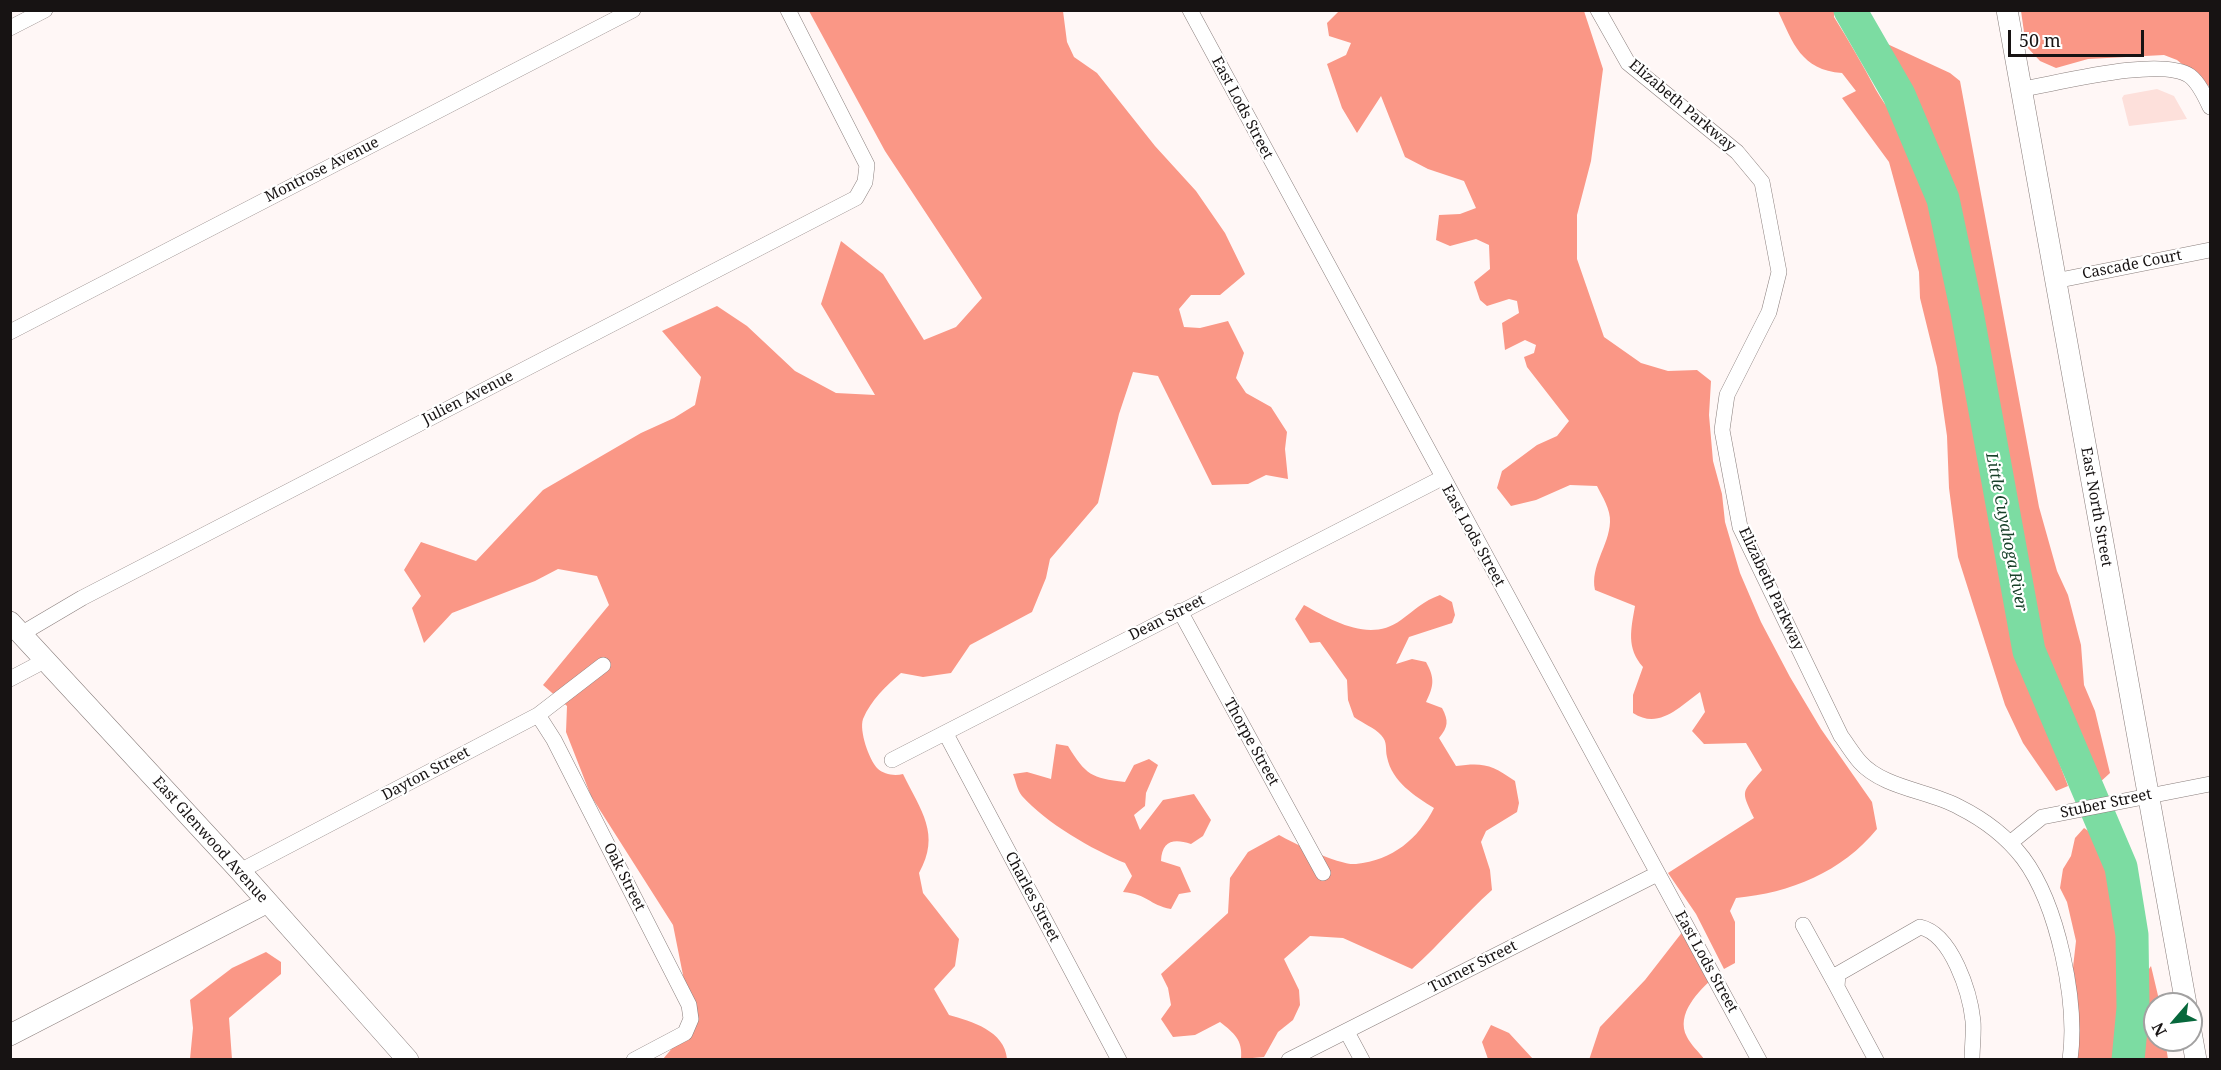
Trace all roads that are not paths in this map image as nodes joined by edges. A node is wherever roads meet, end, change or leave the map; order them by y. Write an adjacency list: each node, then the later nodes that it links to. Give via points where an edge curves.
1 (45, 10): 7 (street)
2 (633, 10): 12 (street, Montrose Avenue)
3 (788, 10): 15 (street, Julien Avenue, via 867,165 865,182 856,198 103,587)
4 (1190, 10): 13 (street, East Lods Street)
5 (1598, 10): 24 (street, Elizabeth Parkway, via 1628,63 1737,152 1762,182 1779,272 1769,312 1726,395 1722,430 1740,527 1837,727 1861,764 1895,784 1958,806)
6 (2007, 10): 8 (street, East North Street)
7 (10, 28)
8 (2022, 90): 9 (street, via 2122,72 2174,69 2190,77); 11 (street, East North Street)
9 (2211, 107)
10 (2211, 250): 11 (street, Cascade Court)
11 (2055, 281): 23 (street, East North Street)
12 (10, 332)
13 (1442, 478): 14 (street, Dean Street); 27 (street, East Lods Street)
14 (1180, 611): 20 (street, Dean Street); 26 (street, Thorpe Street)
15 (16, 628): 16 (street, East Glenwood Avenue)
16 (46, 660): 18 (street); 25 (street, East Glenwood Avenue)
17 (603, 665): 19 (street, Dayton Street)
18 (10, 679)
19 (538, 715): 25 (street, Dayton Street); 35 (street, Oak Street, via 689,1005 688,1028)
20 (946, 734): 21 (street, Dean Street); 36 (street, Charles Street)
21 (892, 760)
22 (2211, 784): 23 (street, Stuber Street)
23 (2147, 794): 24 (street, Stuber Street, via 2042,817); 31 (street, East North Street)
24 (2010, 843): 42 (street, Elizabeth Parkway, via 2024,860 2054,927 2071,998)
25 (240, 872): 28 (street, East Glenwood Avenue)
26 (1323, 873)
27 (1657, 874): 32 (street, Turner Street); 39 (street, East Lods Street)
28 (266, 903): 33 (street); 34 (street, East Glenwood Avenue)
29 (1803, 925): 30 (street)
30 (1837, 987): 40 (street); 41 (street, via 1838,974 1920,927 1926,928 1949,951 1966,984 1973,1022)
31 (2184, 992)
32 (1347, 1032): 37 (street, Turner Street); 38 (street)
33 (10, 1035)
34 (408, 1059)
35 (634, 1059)
36 (1119, 1059)
37 (1289, 1059)
38 (1362, 1059)
39 (1759, 1059)
40 (1876, 1059)
41 (1972, 1059)
42 (2070, 1059)

